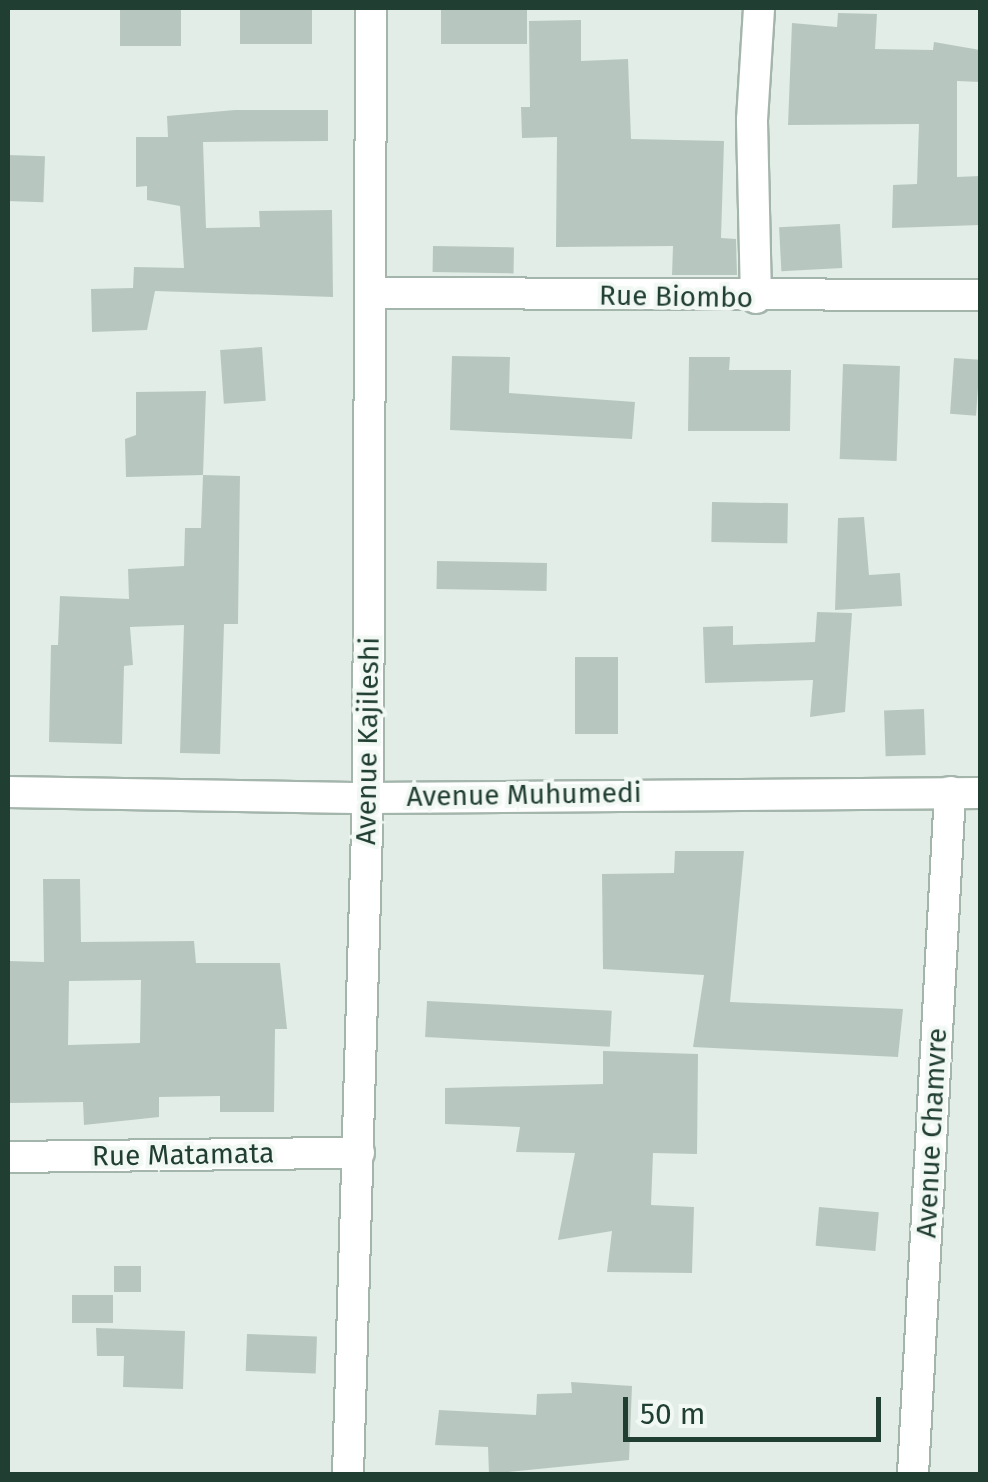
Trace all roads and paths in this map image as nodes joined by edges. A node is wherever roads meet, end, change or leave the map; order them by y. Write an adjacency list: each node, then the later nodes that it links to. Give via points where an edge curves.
1 (371, 8): 3 (street, Avenue Kajileshi)
2 (759, 8): 5 (street, via 752,120)
3 (370, 293): 5 (street, Rue Biombo); 8 (street, Avenue Kajileshi)
4 (980, 295): 5 (street, Rue Biombo)
5 (756, 298)
6 (8, 792): 8 (street, Avenue Muhumedi)
7 (965, 792): 8 (street, Avenue Muhumedi); 12 (street, Avenue Chamvre)
8 (368, 798): 9 (street, Avenue Kajileshi)
9 (359, 1153): 10 (street, Rue Matamata); 11 (street, Avenue Kajileshi)
10 (8, 1157)
11 (348, 1474)
12 (913, 1474)

